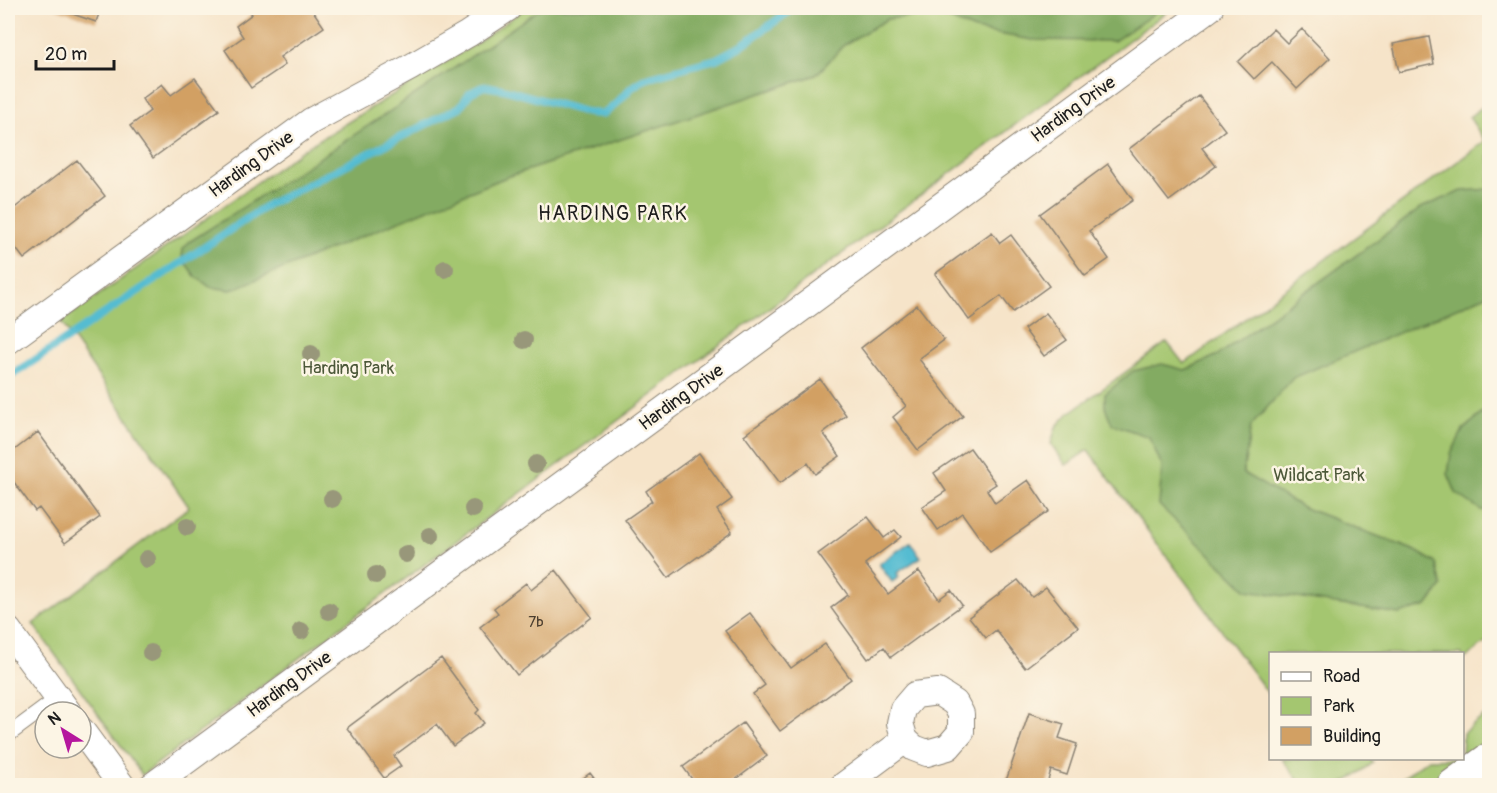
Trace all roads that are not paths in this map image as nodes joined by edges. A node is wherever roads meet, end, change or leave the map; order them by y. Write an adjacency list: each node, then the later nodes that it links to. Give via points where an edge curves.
1 (508, 8): 3 (street, Harding Drive, via 311,121)
2 (1210, 8): 12 (street, Harding Drive)
3 (8, 341)
4 (8, 630): 5 (street)
5 (59, 700)
6 (33, 721): 7 (lane)
7 (8, 735)
8 (905, 740): 13 (street)
9 (93, 746): 11 (street)
10 (1490, 759): 14 (street)
11 (122, 786)
12 (152, 786)
13 (843, 786)
14 (1453, 786)

